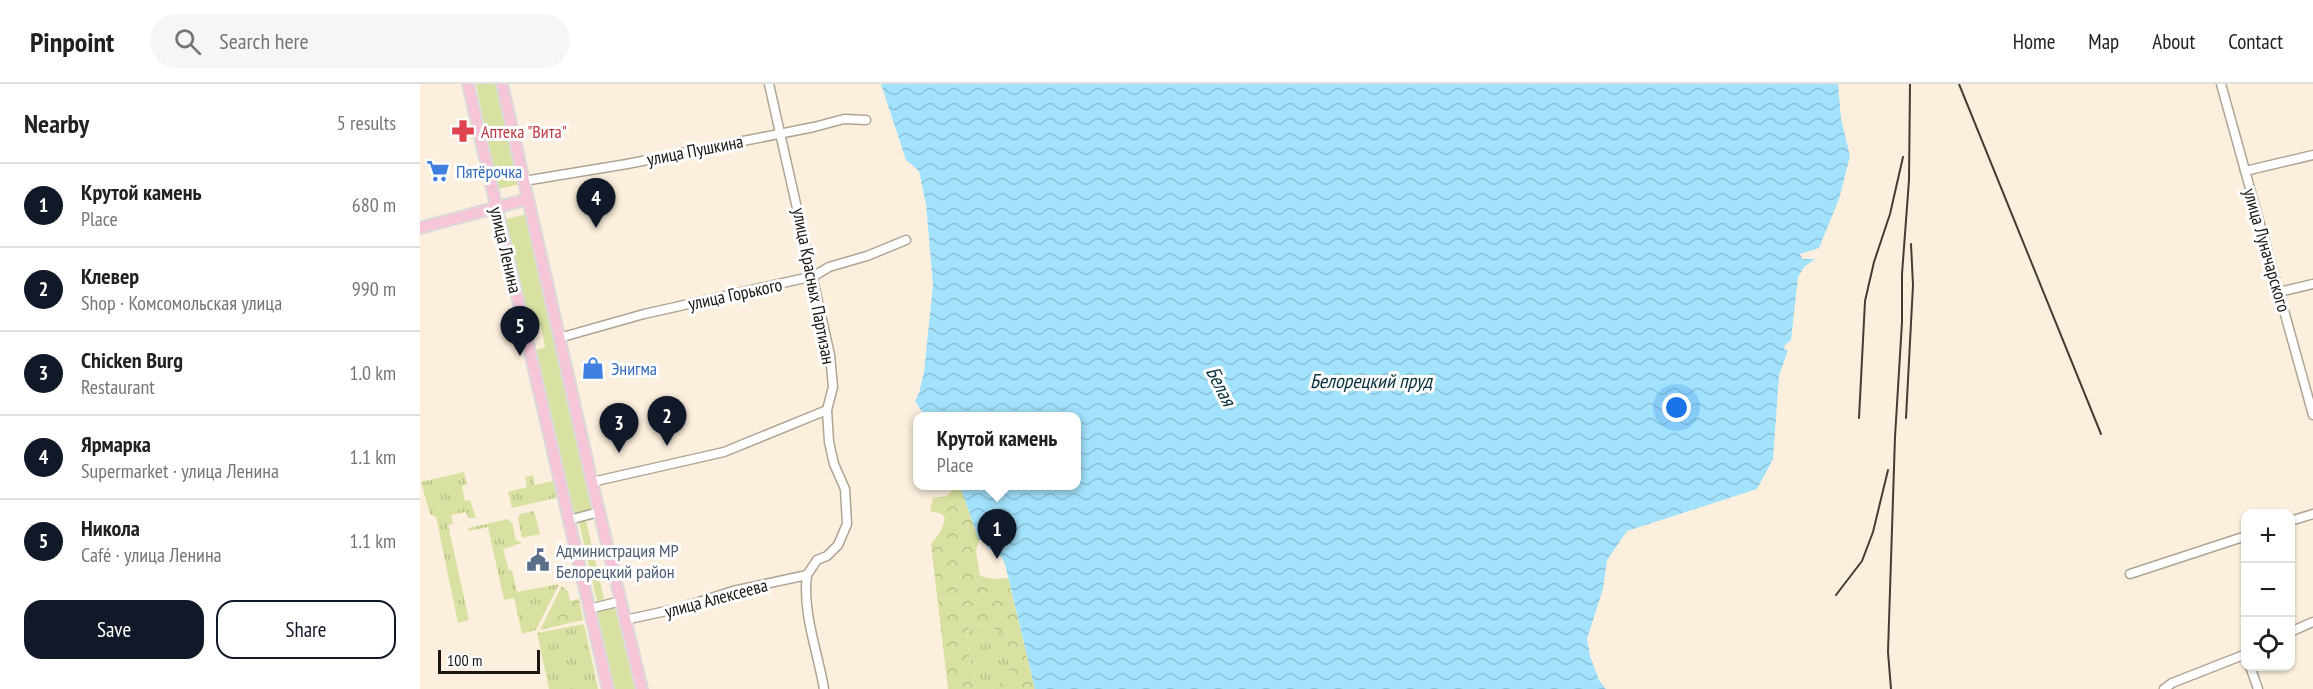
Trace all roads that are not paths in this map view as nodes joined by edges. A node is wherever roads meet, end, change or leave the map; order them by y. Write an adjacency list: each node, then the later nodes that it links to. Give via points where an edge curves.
1 (468, 84): 11 (main road, улица Ленина)
2 (502, 84): 9 (main road, улица Ленина)
3 (769, 84): 6 (street, улица Красных Партизан)
4 (2221, 84): 8 (street, улица Луначарского)
5 (866, 120): 6 (street, улица Пушкина, via 844,119)
6 (782, 132): 9 (street, улица Пушкина); 14 (street, улица Красных Партизан)
7 (2313, 155): 8 (street)
8 (2245, 171): 16 (street, улица Луначарского)
9 (524, 181): 10 (main road, улица Ленина)
10 (528, 199): 11 (main road); 17 (main road, улица Ленина)
11 (496, 207): 12 (main road); 25 (main road, улица Ленина)
12 (420, 228)
13 (906, 240): 14 (street, улица Горького)
14 (814, 276): 17 (street, улица Горького, via 644,314); 19 (street, улица Красных Партизан, via 830,355 833,387)
15 (2313, 284): 16 (street)
16 (2279, 292): 18 (street, улица Луначарского)
17 (559, 338): 21 (main road, улица Ленина)
18 (2311, 400): 20 (street, улица Луначарского)
19 (827, 410): 21 (street, via 724,452); 28 (street, улица Красных Партизан, via 829,442 844,489 847,524 838,545 817,560)
20 (2313, 415)
21 (592, 482): 22 (main road, улица Ленина)
22 (599, 512): 25 (street); 29 (main road, улица Ленина)
23 (2313, 514): 24 (street)
24 (2295, 519)
25 (569, 520): 30 (main road, улица Ленина)
26 (2241, 538): 27 (street)
27 (2130, 574)
28 (807, 575): 31 (street, улица Алексеева); 38 (street, via 809,614)
29 (621, 601): 30 (street); 31 (main road, улица Ленина)
30 (588, 609): 36 (main road, улица Ленина)
31 (625, 620): 37 (main road, улица Ленина)
32 (2313, 622): 33 (street)
33 (2295, 630)
34 (2241, 656): 39 (street)
35 (2252, 671): 40 (street)
36 (608, 689)
37 (642, 689)
38 (824, 689)
39 (2164, 689)
40 (2258, 689)

